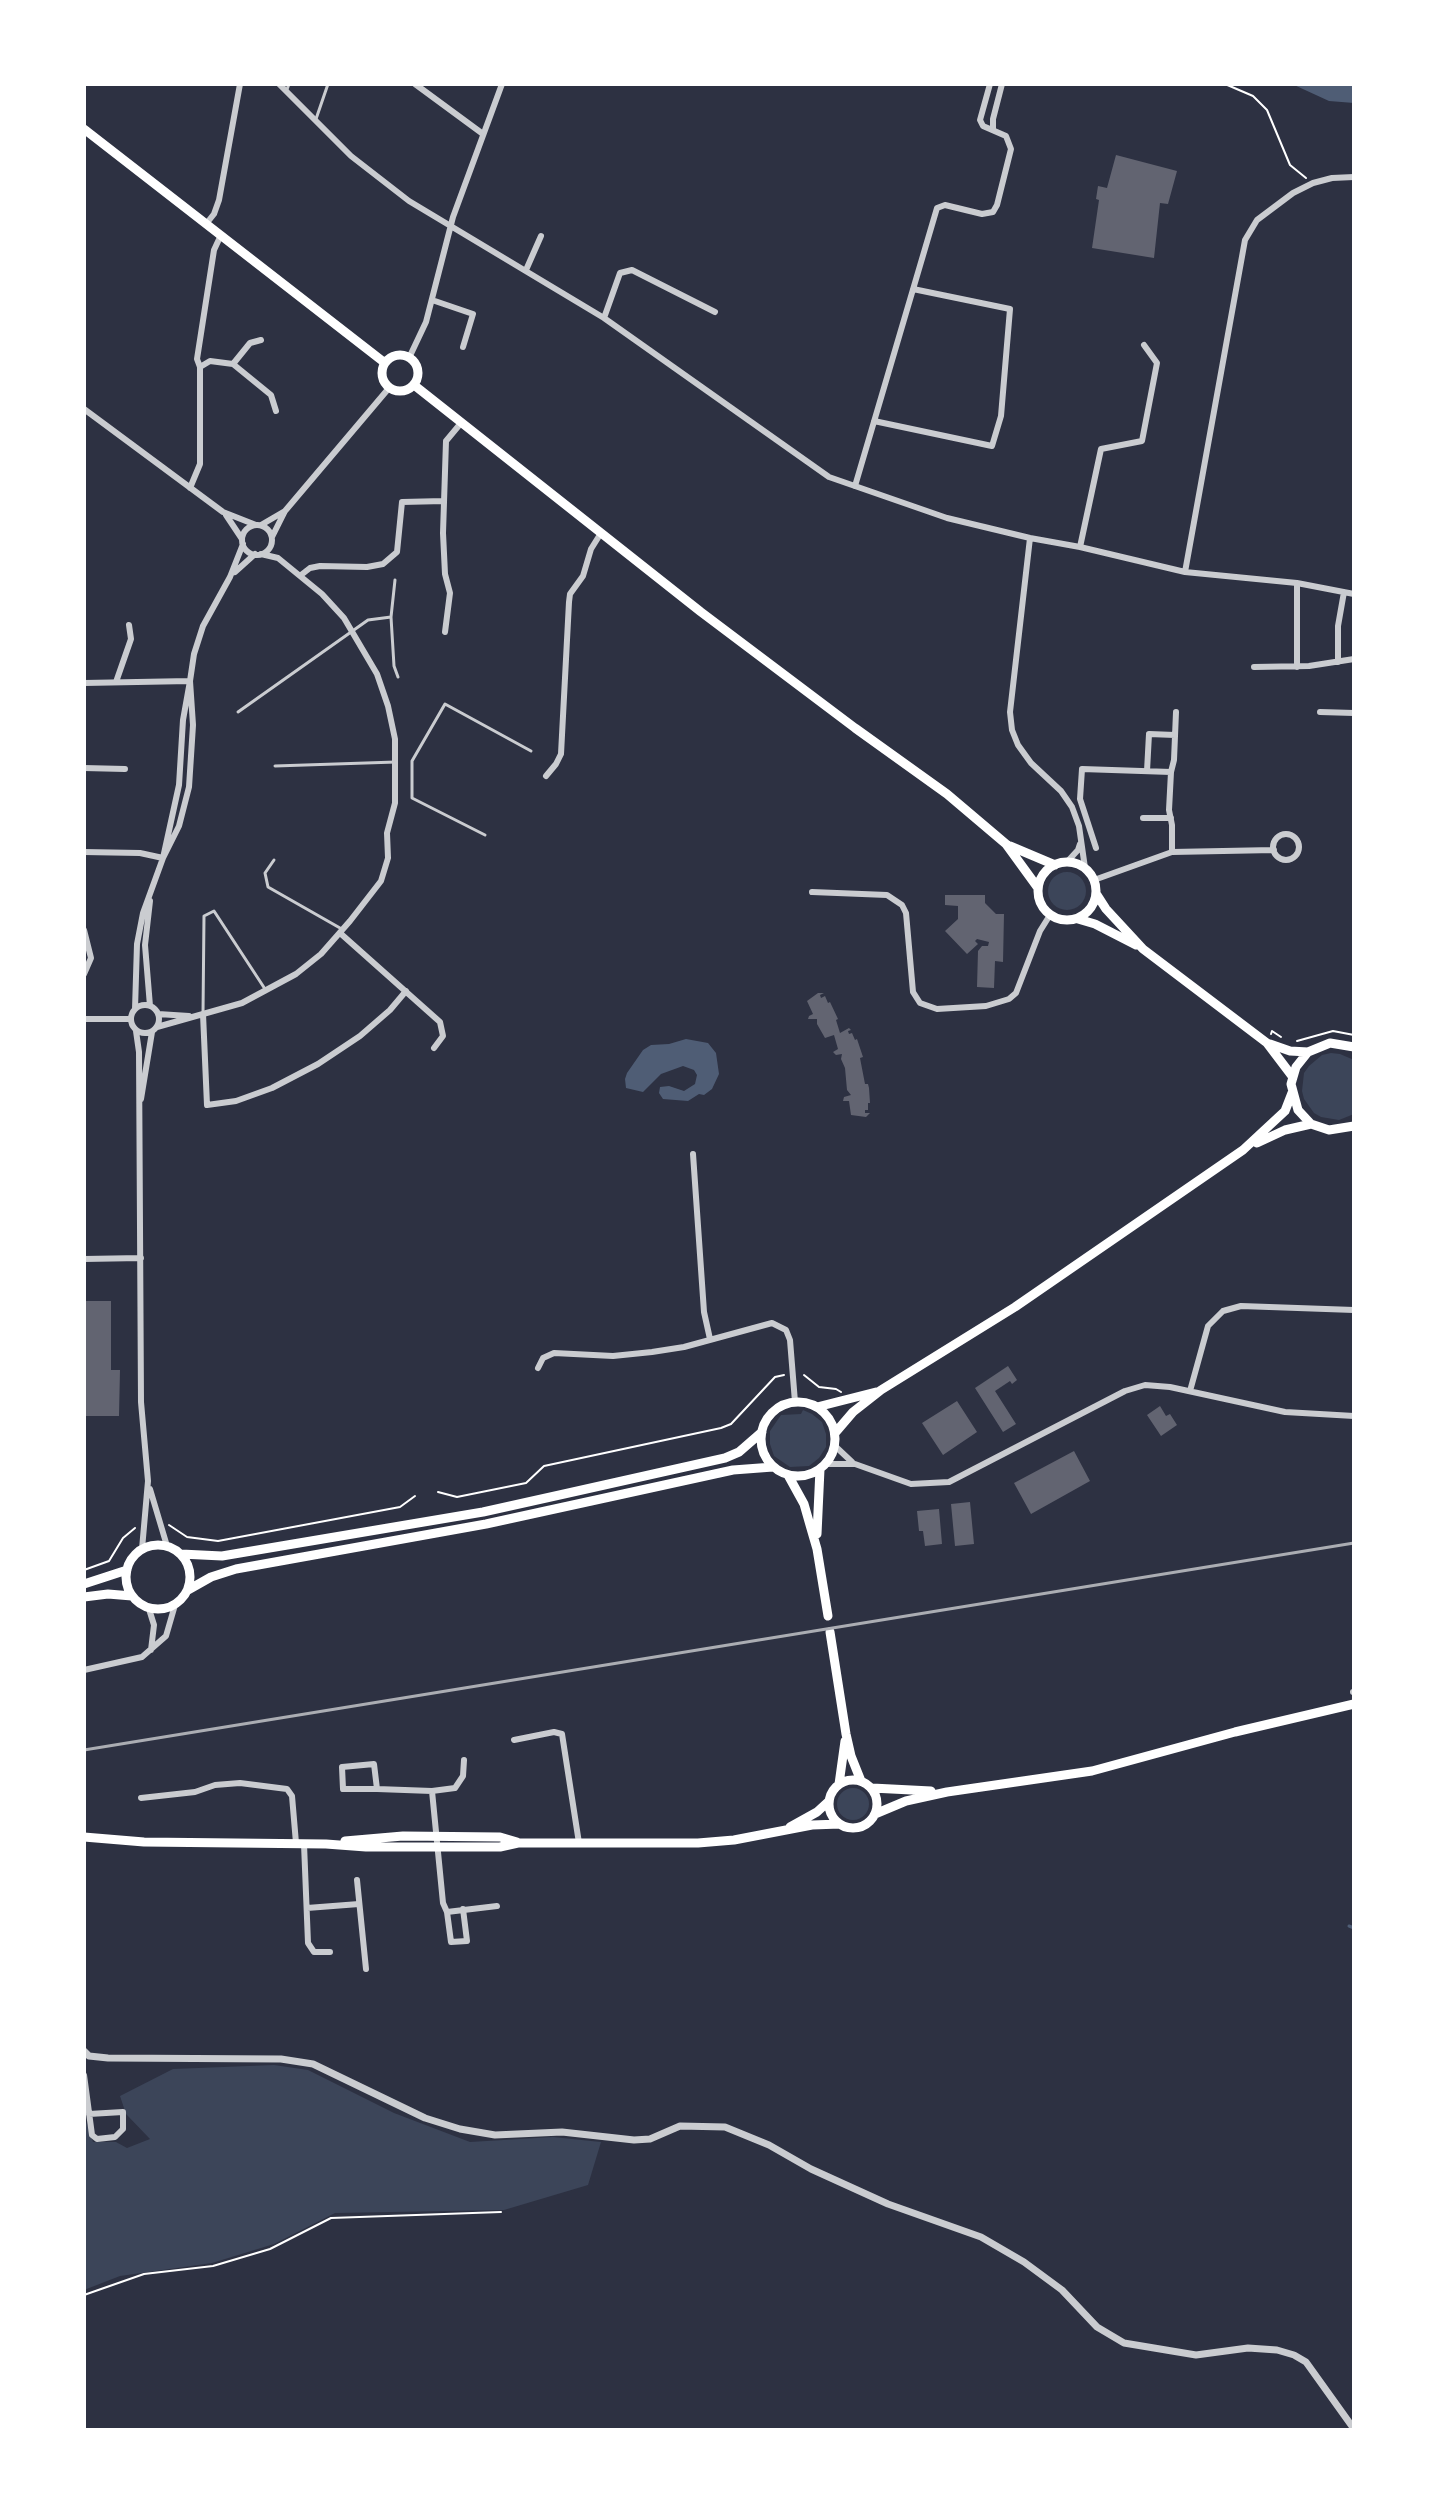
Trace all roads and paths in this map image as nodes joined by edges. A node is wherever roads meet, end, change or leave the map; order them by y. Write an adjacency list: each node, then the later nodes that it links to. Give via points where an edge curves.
1 (240, 84): 17 (street, via 219,200)
2 (279, 84): 10 (street)
3 (289, 84): 10 (lane)
4 (328, 84): 11 (lane)
5 (415, 84): 14 (street)
6 (502, 84): 14 (street)
7 (990, 84): 13 (street, via 980,120)
8 (1002, 84): 13 (street)
9 (1225, 84): 16 (path, via 1253,96 1267,110 1290,165)
10 (286, 92): 11 (street)
11 (315, 122): 18 (street, via 378,179)
12 (84, 129): 17 (main road)
13 (993, 130): 22 (street, via 1006,136 1011,149 993,212 937,208)
14 (483, 134): 18 (street)
15 (1354, 177): 16 (street)
16 (1313, 183): 52 (street, via 1272,206 1245,240)
17 (206, 224): 19 (main road)
18 (450, 227): 21 (street); 23 (street)
19 (221, 235): 30 (main road); 32 (street, via 199,344)
20 (541, 236): 21 (street)
21 (526, 270): 25 (street)
22 (913, 289): 37 (street); 37 (street, via 1010,309 1001,416 992,446)
23 (432, 300): 28 (street, via 473,314); 29 (street)
24 (715, 312): 25 (street, via 632,270 620,273)
25 (604, 318): 39 (street, via 829,477)
26 (261, 340): 31 (street, via 250,343)
27 (1144, 345): 49 (street, via 1157,363 1142,441 1101,449)
28 (463, 347)
29 (409, 358): 30 (main road, via 394,356); 33 (main road, via 417,367)
30 (385, 363): 34 (main road, via 382,373)
31 (233, 364): 32 (street, via 210,361); 36 (street, via 271,395)
32 (200, 367): 40 (street, via 200,464)
33 (414, 385): 34 (main road, via 399,392); 38 (main road)
34 (389, 388): 42 (street)
35 (84, 409): 40 (street)
36 (276, 411)
37 (874, 421): 39 (street)
38 (461, 423): 41 (street, via 446,441); 45 (main road)
39 (855, 486): 46 (street, via 947,518)
40 (190, 488): 43 (street)
41 (444, 501): 53 (street, via 402,502 397,552 383,564 320,566); 62 (street, via 450,593)
42 (285, 511): 44 (street); 47 (street)
43 (223, 512): 44 (street); 48 (street)
44 (258, 525): 47 (street, via 268,529); 48 (street, via 248,528)
45 (601, 533): 83 (street, via 570,594 561,754); 88 (main road, via 931,781)
46 (1030, 538): 49 (street); 87 (street, via 1012,730 1031,763 1072,807)
47 (272, 540): 50 (street, via 268,550); 51 (street)
48 (243, 542): 50 (street); 54 (street)
49 (1080, 547): 52 (street)
50 (258, 554): 51 (street); 54 (street)
51 (278, 558): 53 (street)
52 (1185, 572): 56 (street)
53 (301, 575): 61 (street)
54 (230, 577): 68 (street, via 203,626)
55 (395, 580): 59 (lane)
56 (1297, 583): 57 (street); 66 (street)
57 (1344, 592): 58 (street); 64 (street)
58 (1354, 594)
59 (391, 617): 61 (lane, via 368,620); 67 (lane)
60 (129, 625): 69 (street, via 131,639)
61 (352, 631): 71 (lane); 77 (street, via 381,684)
62 (445, 632)
63 (1354, 659): 64 (street)
64 (1338, 662): 66 (street)
65 (1254, 667): 66 (street)
66 (1297, 667)
67 (398, 677)
68 (190, 681): 69 (street); 93 (street, via 189,787 179,826)
69 (116, 682): 70 (street)
70 (84, 683)
71 (238, 712)
72 (1176, 712): 75 (street)
73 (1320, 712): 74 (street)
74 (1354, 713)
75 (1175, 735): 81 (street, via 1149,734); 82 (street)
76 (531, 751): 86 (lane, via 445,704 412,761 412,798)
77 (396, 762): 78 (lane); 106 (street, via 395,803 381,881)
78 (275, 766)
79 (84, 768): 80 (street)
80 (125, 769)
81 (1147, 771): 82 (street); 89 (street, via 1082,769 1080,799)
82 (1171, 772): 85 (street)
83 (546, 776)
84 (1143, 818): 85 (street)
85 (1171, 818): 92 (street)
86 (485, 835)
87 (1081, 840): 95 (street); 97 (street)
88 (1006, 844): 96 (main road); 99 (main road)
89 (1096, 848)
90 (1274, 850): 90 (street, via 1289,859 1299,847 1285,834 1274,841); 92 (street)
91 (84, 852): 93 (street)
92 (1172, 852): 98 (street)
93 (163, 858): 101 (street)
94 (274, 860): 106 (lane, via 265,873 268,887)
95 (1067, 862): 96 (main road); 97 (main road)
96 (1055, 865): 99 (main road)
97 (1085, 868): 98 (main road)
98 (1094, 880): 102 (main road)
99 (1038, 888): 103 (main road, via 1040,903)
100 (812, 892): 103 (street, via 887,895 902,905 913,992 920,1003 937,1009 1009,999)
101 (151, 893): 111 (street, via 145,945); 112 (street, via 138,933)
102 (1097, 895): 104 (main road); 107 (main road)
103 (1050, 915): 104 (main road)
104 (1078, 919): 107 (main road)
105 (84, 930): 108 (street, via 91,958)
106 (341, 931): 109 (street); 110 (street, via 321,954)
107 (1143, 949): 121 (main road)
108 (84, 974)
109 (406, 991): 114 (street, via 360,1036 318,1064 260,1093 207,1105); 123 (street, via 440,1022 443,1036)
110 (267, 992): 114 (street); 114 (lane, via 214,911 204,916)
111 (150, 1006): 112 (street); 113 (street)
112 (135, 1009): 117 (street)
113 (158, 1014): 115 (street); 118 (street)
114 (203, 1014): 115 (street)
115 (192, 1016): 118 (street)
116 (84, 1019): 117 (street)
117 (131, 1019): 119 (street)
118 (154, 1029): 119 (street); 127 (street)
119 (136, 1031): 127 (street)
120 (1354, 1035): 121 (path, via 1333,1031 1289,1042 1272,1031)
121 (1267, 1043): 124 (main road); 125 (main road)
122 (1354, 1047): 124 (main road, via 1330,1043)
123 (434, 1048)
124 (1308, 1052): 125 (main road)
125 (1292, 1076): 126 (main road)
126 (1292, 1093): 128 (main road); 130 (main road, via 1285,1111)
127 (139, 1110): 132 (street)
128 (1311, 1124): 129 (main road, via 1329,1130); 130 (main road)
129 (1352, 1128)
130 (1243, 1150): 139 (main road, via 1015,1307)
131 (693, 1154): 135 (street)
132 (141, 1258): 133 (street); 152 (street, via 141,1402)
133 (84, 1259)
134 (1354, 1310): 140 (street, via 1241,1306 1223,1311 1205,1333)
135 (710, 1339): 136 (street, via 628,1355 554,1353); 142 (street, via 766,1323 780,1325 793,1356)
136 (538, 1368)
137 (785, 1375): 153 (path, via 775,1377 721,1428 544,1466 526,1483 457,1497)
138 (804, 1375): 141 (path, via 819,1387)
139 (881, 1390): 143 (main road); 146 (main road)
140 (1190, 1391): 144 (street, via 1285,1412); 148 (street, via 1134,1387 938,1485 911,1484)
141 (842, 1393)
142 (795, 1402): 143 (main road); 145 (main road, via 770,1414)
143 (817, 1407): 146 (main road)
144 (1354, 1416)
145 (762, 1432): 149 (main road, via 764,1454); 160 (main road, via 725,1458 483,1512 222,1556)
146 (835, 1433): 147 (main road)
147 (835, 1446): 148 (street); 150 (main road)
148 (855, 1464): 150 (street)
149 (773, 1467): 151 (main road); 164 (main road, via 733,1470 486,1524 236,1569)
150 (823, 1467): 151 (main road, via 804,1476); 159 (main road)
151 (788, 1475): 159 (main road, via 804,1504)
152 (148, 1481): 155 (street); 156 (street)
153 (438, 1492)
154 (415, 1496): 155 (path, via 400,1507 218,1541 187,1537 172,1525)
155 (161, 1526): 157 (street)
156 (144, 1527): 158 (street); 161 (path, via 131,1530 109,1561)
157 (167, 1546): 158 (main road); 160 (main road)
158 (142, 1549): 162 (main road)
159 (817, 1549): 169 (main road)
160 (181, 1554): 164 (main road, via 190,1571)
161 (84, 1570)
162 (127, 1570): 163 (main road); 165 (main road)
163 (84, 1584)
164 (188, 1590): 167 (main road)
165 (132, 1596): 166 (main road); 168 (main road)
166 (84, 1597)
167 (175, 1605): 168 (main road); 171 (street, via 166,1636)
168 (149, 1609): 171 (street, via 154,1625)
169 (828, 1616)
170 (830, 1632): 174 (main road)
171 (151, 1650): 172 (street, via 132,1662)
172 (84, 1670)
173 (1354, 1704): 182 (main road, via 1092,1771)
174 (846, 1734): 177 (main road); 178 (main road)
175 (514, 1740): 190 (street, via 562,1734)
176 (464, 1760): 181 (street, via 455,1788)
177 (861, 1781): 178 (main road); 179 (main road)
178 (839, 1784): 184 (main road)
179 (872, 1788): 182 (main road); 185 (main road)
180 (377, 1789): 180 (street, via 374,1764 342,1767 343,1789); 181 (street)
181 (432, 1791): 189 (street)
182 (947, 1792): 185 (main road)
183 (141, 1798): 191 (street, via 240,1783 287,1789)
184 (829, 1801): 186 (main road); 187 (main road)
185 (875, 1814): 186 (main road, via 857,1828)
186 (840, 1824): 187 (main road)
187 (783, 1830): 190 (main road, via 698,1843)
188 (84, 1837): 191 (main road)
189 (438, 1842): 190 (main road, via 500,1837 518,1843); 191 (main road, via 372,1838); 197 (street)
190 (579, 1843)
191 (300, 1844): 195 (street)
192 (357, 1880): 193 (street)
193 (359, 1904): 195 (street); 199 (street)
194 (497, 1906): 196 (street)
195 (307, 1908): 198 (street, via 308,1943 314,1952)
196 (463, 1909): 197 (street); 197 (street, via 467,1941 451,1942)
197 (447, 1912)
198 (330, 1952)
199 (366, 1969)
200 (84, 2051): 201 (street); 206 (street, via 108,2058 281,2059 313,2064 425,2118 495,2135 562,2132 634,2140 680,2126 725,2127 888,2204 981,2237 1062,2290 1097,2327 1124,2343 1196,2355 1248,2348 1294,2355 1306,2362)
201 (84, 2062)
202 (84, 2075): 203 (street)
203 (89, 2114): 203 (street, via 123,2112 123,2129 115,2137 97,2139)
204 (501, 2212): 205 (path, via 331,2218 270,2249 213,2266 144,2274)
205 (84, 2295)
206 (1354, 2429)

